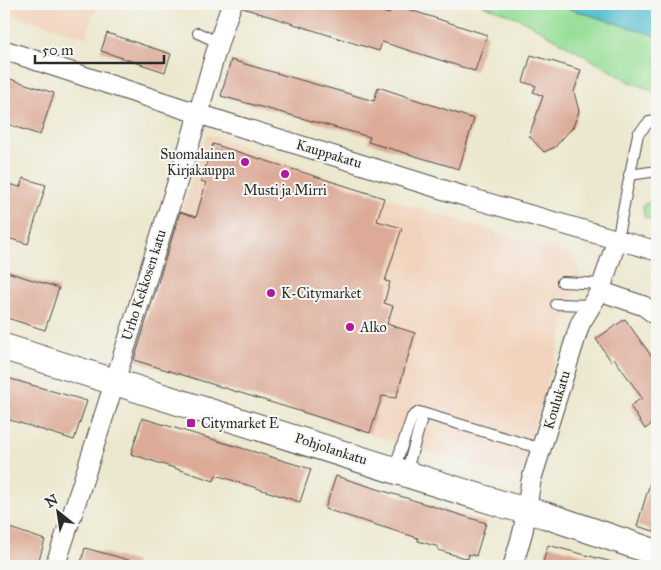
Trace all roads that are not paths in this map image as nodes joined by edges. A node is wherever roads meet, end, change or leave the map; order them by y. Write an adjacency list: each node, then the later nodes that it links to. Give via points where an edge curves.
1 (232, 4): 3 (street, Urho Kekkosen katu)
2 (198, 33): 3 (lane)
3 (217, 42): 5 (street, Urho Kekkosen katu)
4 (4, 50): 5 (street, Kauppakatu)
5 (197, 112): 9 (street, Kauppakatu, via 467,197); 16 (street, Urho Kekkosen katu)
6 (657, 121): 8 (lane, via 649,122 638,134)
7 (657, 170): 8 (lane)
8 (629, 175): 9 (lane)
9 (617, 240): 10 (street, Kauppakatu); 12 (street, Koulukatu)
10 (657, 252)
11 (562, 282): 12 (lane)
12 (598, 293): 13 (lane); 14 (street, via 644,306); 17 (street, Koulukatu, via 580,324)
13 (556, 304)
14 (657, 316)
15 (4, 347): 16 (street, Pohjolankatu)
16 (115, 381): 18 (street, Pohjolankatu); 21 (street, Urho Kekkosen katu)
17 (542, 449): 18 (lane, via 419,412 421,422); 19 (street, Koulukatu, via 531,481)
18 (400, 471): 19 (street, Pohjolankatu)
19 (526, 510): 20 (street, Pohjolankatu); 22 (street, Koulukatu)
20 (657, 553)
21 (55, 566)
22 (513, 566)

